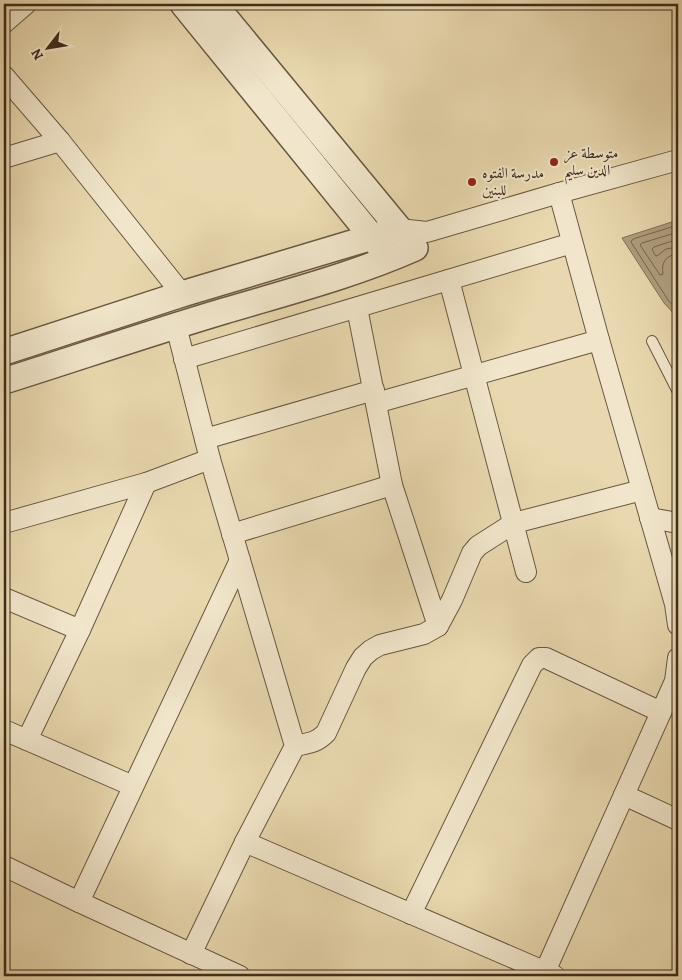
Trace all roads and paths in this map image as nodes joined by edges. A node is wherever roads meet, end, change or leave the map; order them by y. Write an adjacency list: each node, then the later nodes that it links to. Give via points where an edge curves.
1 (26, 4): 4 (street)
2 (183, 4): 11 (street)
3 (214, 4): 10 (street)
4 (4, 23)
5 (4, 76): 6 (street)
6 (60, 141): 7 (street); 16 (street)
7 (4, 158)
8 (678, 160): 9 (street)
9 (559, 193): 12 (street); 13 (street)
10 (399, 229): 11 (street); 12 (street)
11 (373, 237): 14 (street); 16 (street)
12 (421, 240): 14 (street)
13 (572, 243): 15 (street); 19 (street)
14 (389, 259): 18 (street)
15 (449, 280): 17 (street); 23 (street)
16 (182, 294): 21 (street)
17 (357, 308): 22 (street); 26 (street)
18 (176, 326): 22 (street); 24 (street)
19 (598, 340): 23 (street); 31 (street)
20 (652, 341): 25 (lane)
21 (4, 352)
22 (184, 359): 27 (street)
23 (475, 375): 26 (street); 35 (street)
24 (4, 382)
25 (678, 392)
26 (375, 396): 27 (street); 30 (street)
27 (205, 439): 28 (street)
28 (210, 459): 29 (street); 36 (street)
29 (146, 483): 34 (street); 42 (street)
30 (392, 485): 36 (street); 41 (street)
31 (642, 490): 32 (street); 35 (street)
32 (650, 518): 33 (street); 40 (street)
33 (678, 522)
34 (4, 523)
35 (514, 523): 38 (street); 41 (street, via 478,546 472,554)
36 (232, 534): 37 (street)
37 (240, 560): 48 (street); 49 (street)
38 (526, 572)
39 (4, 598): 42 (street)
40 (678, 625)
41 (438, 626): 48 (street, via 424,634 371,650 356,668 326,733 311,743)
42 (80, 630): 47 (street)
43 (678, 658): 44 (street)
44 (677, 682): 45 (street)
45 (661, 712): 50 (street); 55 (street, via 546,658 539,658 532,666)
46 (4, 730): 47 (street)
47 (27, 740): 49 (street)
48 (295, 746): 52 (street)
49 (133, 786): 54 (street)
50 (624, 795): 51 (street); 57 (street)
51 (678, 820)
52 (245, 842): 55 (street); 56 (street)
53 (4, 866): 54 (street)
54 (79, 902): 56 (street)
55 (412, 914): 57 (street)
56 (191, 954): 58 (street)
57 (547, 975)
58 (240, 976)

